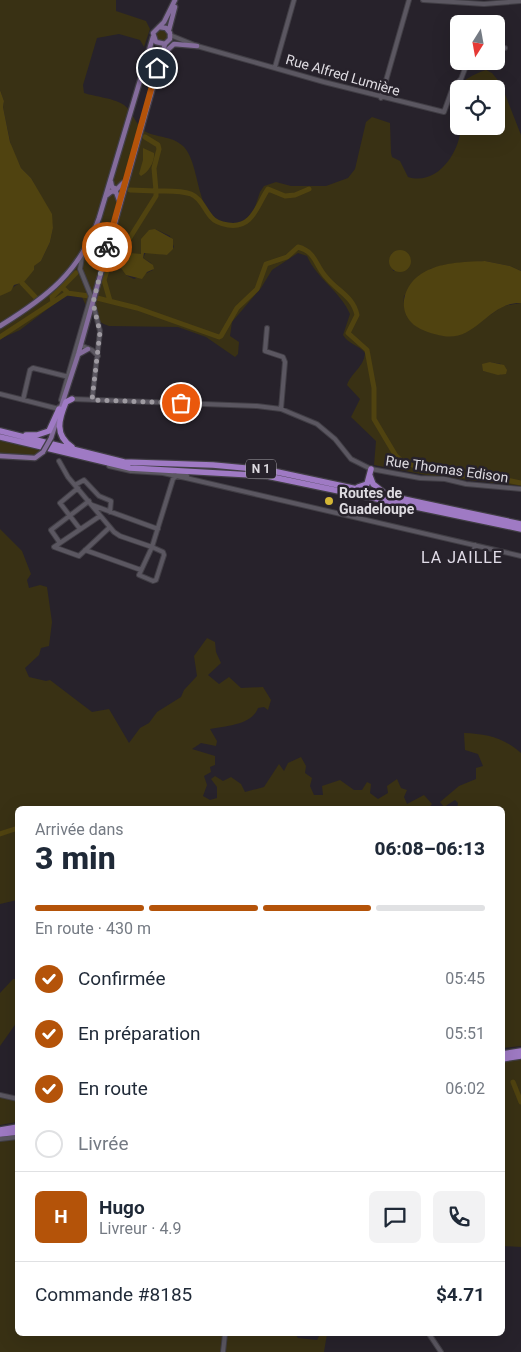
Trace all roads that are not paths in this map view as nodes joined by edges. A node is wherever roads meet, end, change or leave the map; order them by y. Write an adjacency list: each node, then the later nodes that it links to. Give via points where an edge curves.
1 (176, 0): 6 (main road)
2 (294, 0): 13 (street)
3 (409, 0): 18 (street)
4 (423, 0): 5 (street, via 474,4)
5 (521, 1)
6 (171, 13): 7 (main road); 8 (main road)
7 (159, 27): 8 (main road); 9 (main road)
8 (170, 32): 10 (street, Rue Alfred Lumière); 11 (main road)
9 (153, 37): 11 (main road, via 158,43); 16 (main road)
10 (182, 41): 11 (street, Rue Alfred Lumière); 12 (street, Rue Alfred Lumière)
11 (167, 42): 14 (main road)
12 (197, 46): 13 (street, Rue Alfred Lumière); 14 (main road, via 181,43 171,46)
13 (275, 67): 18 (street, Rue Alfred Lumière)
14 (157, 68): 17 (main road)
15 (464, 70): 18 (street, Rue Alfred Lumière, via 453,87 444,112)
16 (140, 77): 17 (main road, via 148,70); 19 (main road)
17 (154, 81): 20 (main road)
18 (381, 98)
19 (111, 175): 20 (main road, via 115,188 120,188); 21 (main road)
20 (125, 180): 22 (main road)
21 (105, 198): 22 (main road, via 110,191 116,192); 23 (main road)
22 (119, 204): 24 (main road)
23 (85, 250): 24 (street, via 80,266 91,292); 25 (main road, via 62,282 35,305)
24 (91, 304): 27 (street); 28 (main road); 31 (street, via 100,332)
25 (0, 326)
26 (267, 328): 38 (street, via 265,351 283,357 286,362)
27 (79, 339): 28 (street); 32 (street)
28 (80, 347): 29 (street); 30 (main road)
29 (88, 349): 30 (main road); 31 (street)
30 (78, 355): 32 (main road)
31 (98, 356): 36 (street)
32 (70, 377): 35 (street, via 33,368); 37 (street); 42 (main road, bridge, via 51,438 43,452 35,458)
33 (0, 394): 35 (street)
34 (72, 399): 36 (street, Rue Thomas Edison); 41 (highway, via 66,402 59,429 65,441)
35 (23, 400): 37 (street)
36 (92, 400): 38 (street, Rue Thomas Edison)
37 (59, 409): 39 (highway, via 51,428 43,434 28,436)
38 (281, 409): 45 (street, Rue Thomas Edison, via 319,426 351,459)
39 (0, 430): 41 (highway, N 1)
40 (0, 437): 44 (highway, N 1)
41 (76, 450): 47 (highway, N 1, via 124,462 242,467)
42 (0, 456)
43 (59, 461): 48 (street)
44 (95, 461): 46 (street, via 131,471); 52 (highway, N 1, via 130,468 261,476)
45 (370, 472): 47 (highway, via 367,484 362,487); 49 (street, Rue Thomas Edison); 50 (highway, via 378,490)
46 (175, 476): 63 (street); 67 (street)
47 (314, 479): 50 (highway, N 1)
48 (76, 487): 51 (street); 55 (street, via 84,480 99,496 111,501); 56 (street, via 60,503)
49 (521, 490)
50 (413, 501): 52 (highway, N 1)
51 (90, 503): 55 (street); 56 (street); 57 (street)
52 (424, 506): 53 (highway); 58 (highway); 59 (highway, N 1); 61 (highway, N 1)
53 (460, 506)
54 (485, 511): 59 (highway)
55 (110, 512): 63 (street)
56 (70, 516): 65 (street); 66 (street, via 51,530)
57 (100, 516): 62 (street); 65 (street)
58 (463, 521)
59 (521, 524)
60 (481, 525): 61 (highway)
61 (506, 526): 64 (highway, N 1)
62 (110, 527): 68 (street, via 120,536); 69 (street)
63 (158, 529): 68 (street)
64 (521, 529)
65 (80, 530): 66 (street)
66 (60, 543): 69 (street, via 54,547 79,556)
67 (475, 545): 70 (street); 71 (street)
68 (152, 547): 72 (street); 72 (street, via 164,553 156,580 140,576)
69 (85, 550): 72 (street)
70 (521, 556)
71 (472, 558)
72 (141, 570)
73 (521, 1051): 74 (highway)
74 (505, 1054)
75 (521, 1056): 76 (highway)
76 (505, 1059)
77 (0, 1095): 78 (street)
78 (15, 1098)
79 (15, 1128): 80 (highway)
80 (0, 1130)
81 (15, 1132): 82 (highway)
82 (0, 1134)
83 (15, 1138): 84 (street)
84 (0, 1140)
85 (225, 1336): 87 (street)
86 (430, 1336): 88 (street)
87 (223, 1352)
88 (441, 1352)

